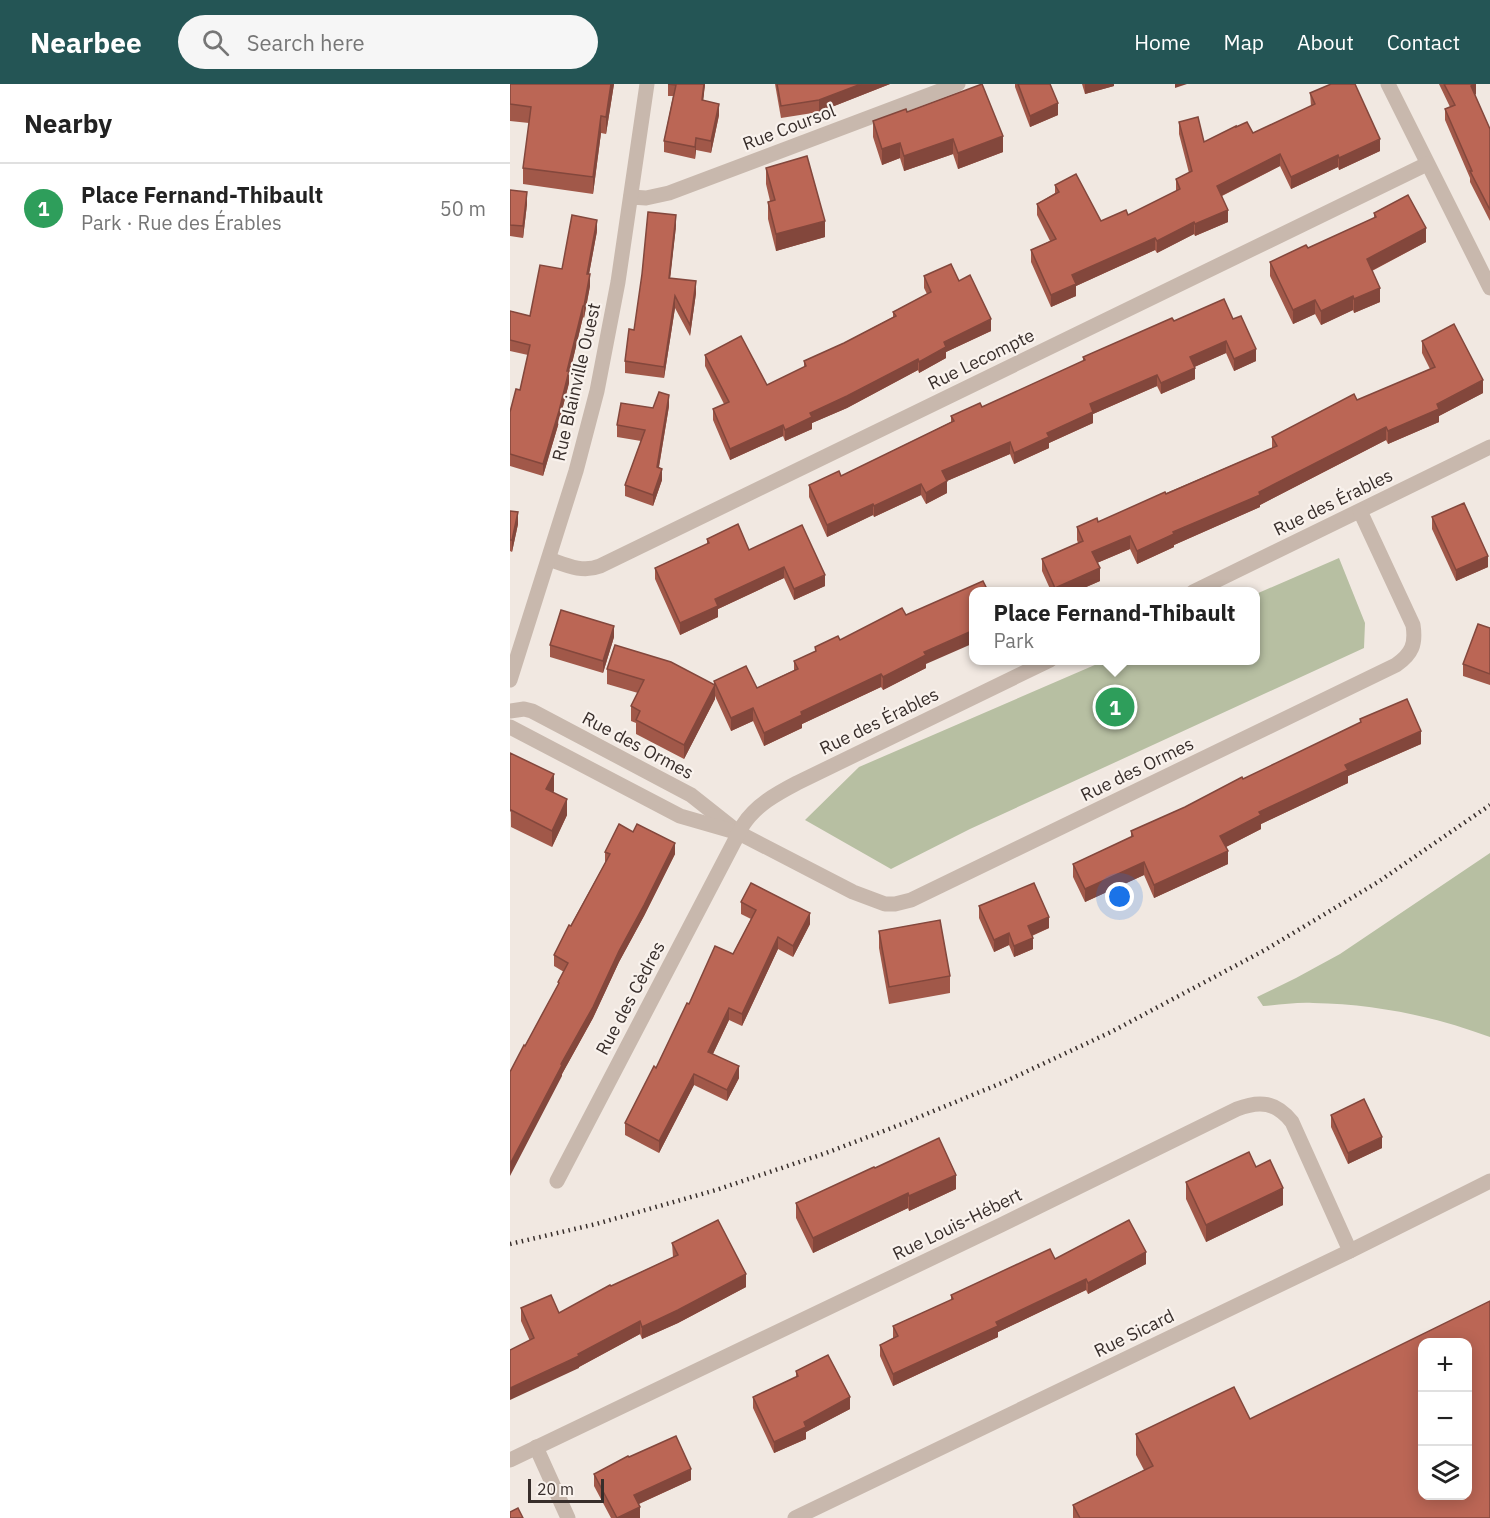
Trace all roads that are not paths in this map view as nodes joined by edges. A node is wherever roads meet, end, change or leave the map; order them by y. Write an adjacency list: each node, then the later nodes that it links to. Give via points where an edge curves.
1 (647, 84): 5 (street, Rue Blainville Ouest)
2 (958, 84): 5 (street, Rue Coursol, via 669,193 646,198)
3 (1388, 84): 4 (street)
4 (1427, 164): 6 (street); 9 (street, Rue Lecompte, via 600,566 579,569)
5 (631, 196): 9 (street, Rue Blainville Ouest, via 597,391)
6 (1490, 288)
7 (1490, 447): 8 (street, Rue des Érables)
8 (1360, 511): 10 (street, Rue des Érables); 15 (street, Rue des Ormes, via 1413,625 1415,635 1410,653 1396,665 911,900 885,904 872,900)
9 (549, 560): 12 (street, Rue Blainville Ouest)
10 (1201, 587)
11 (1040, 665): 15 (street, Rue des Érables, via 797,783 755,809)
12 (510, 680)
13 (510, 711): 15 (street, Rue des Ormes, via 532,711 691,795)
14 (510, 727): 15 (street, Rue des Ormes, via 680,816)
15 (739, 833): 16 (street, Rue des Cèdres)
16 (557, 1181)
17 (1490, 1181): 18 (street, Rue Sicard)
18 (1350, 1251): 19 (street, Rue Louis-Hébert, via 1292,1122 1271,1105 1254,1103); 22 (street, Rue Sicard)
19 (536, 1447): 20 (street, Rue Louis-Hébert); 21 (street)
20 (510, 1460)
21 (568, 1518)
22 (795, 1518)

